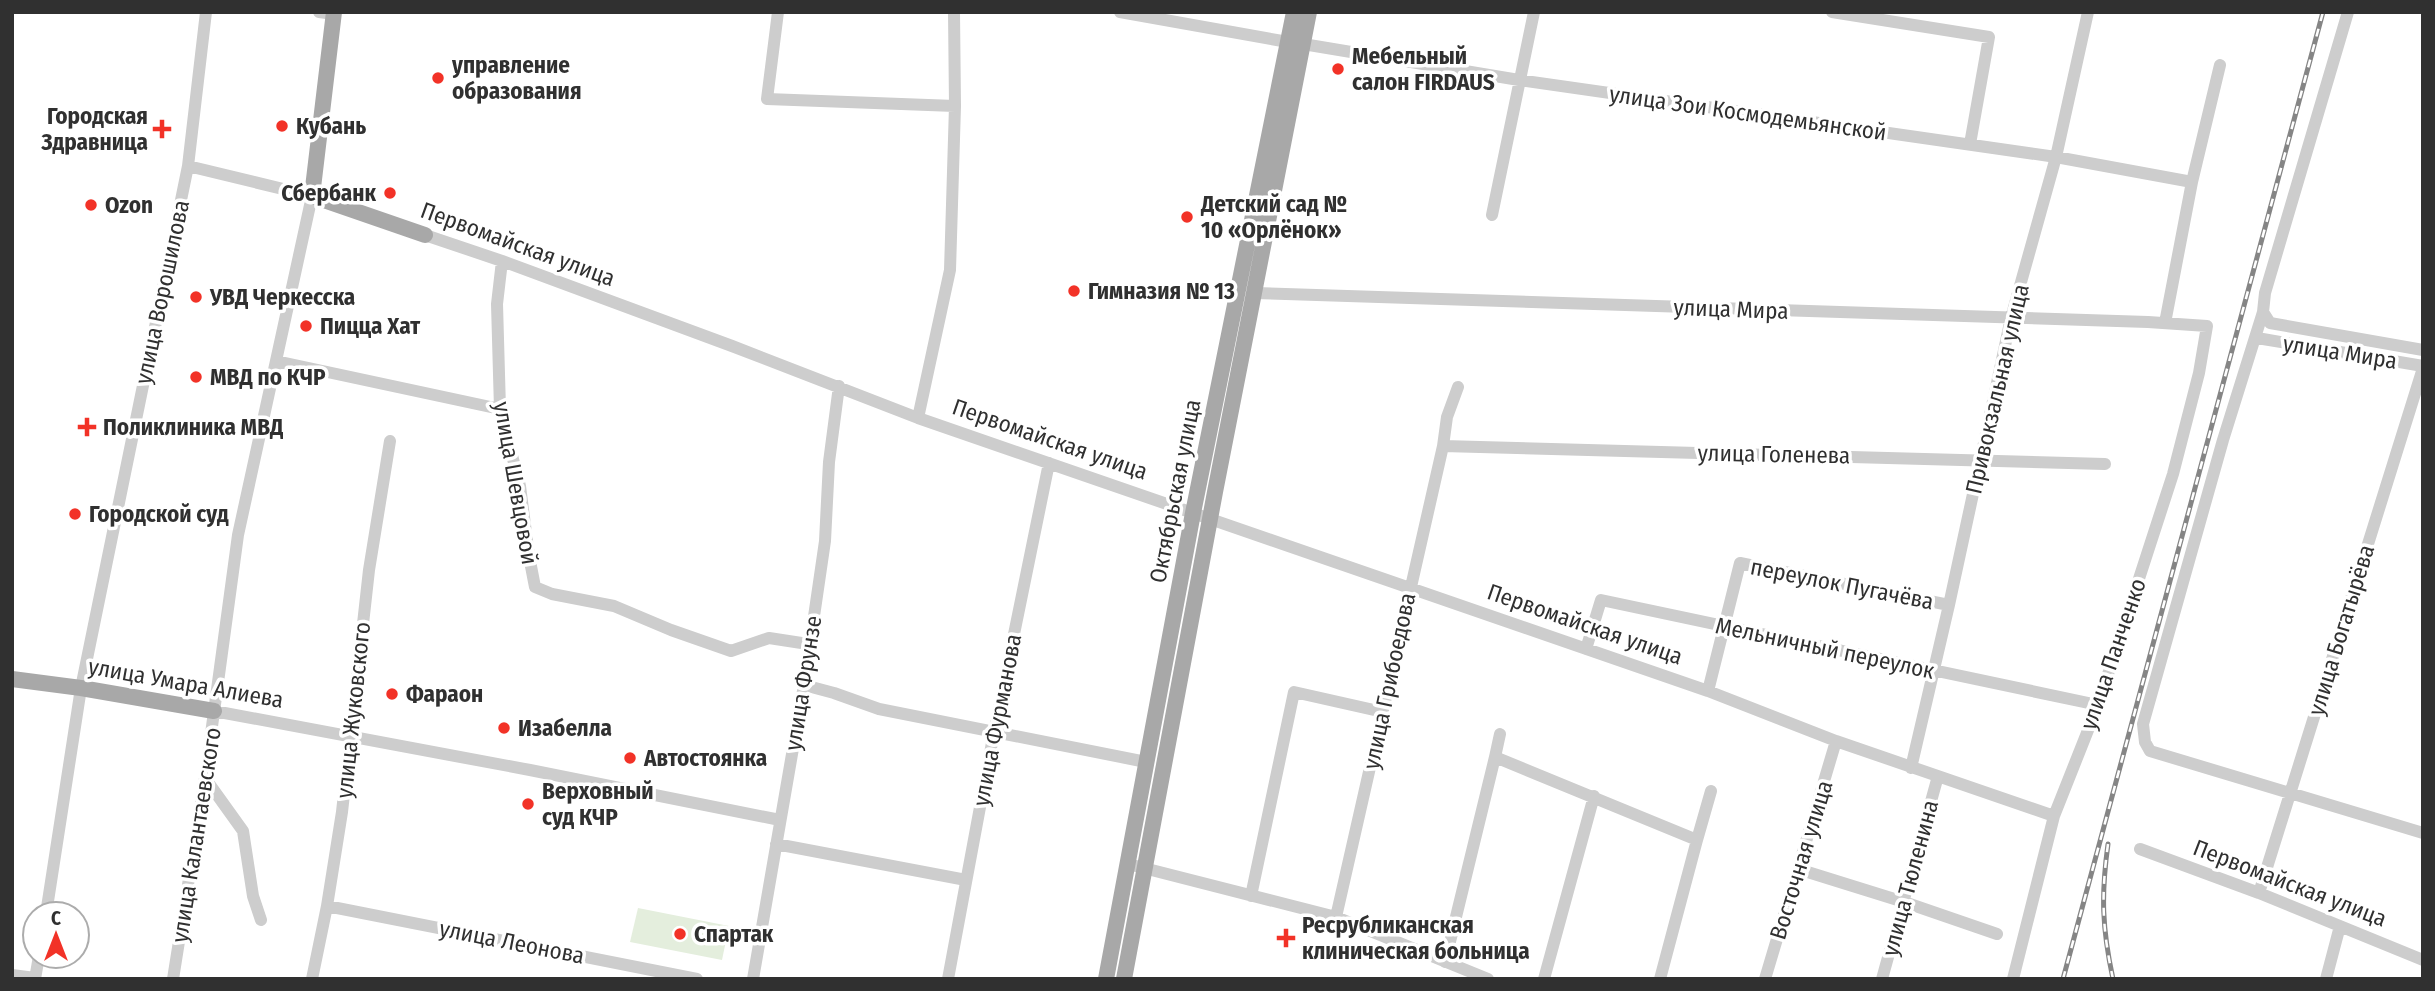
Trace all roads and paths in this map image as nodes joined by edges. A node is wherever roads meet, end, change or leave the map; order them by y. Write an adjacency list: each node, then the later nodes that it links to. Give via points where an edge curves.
1 (206, 12): 18 (street, улица Ворошилова)
2 (778, 12): 15 (street, via 767,99)
3 (954, 12): 15 (street)
4 (1120, 12): 12 (street, улица Зои Космодемьянской)
5 (1294, 12): 12 (main road, Октябрьская улица)
6 (1309, 12): 12 (main road, Октябрьская улица)
7 (1534, 12): 14 (street)
8 (1832, 12): 16 (street, via 1989,37)
9 (2088, 12): 17 (street, Привокзальная улица)
10 (2348, 12): 25 (street)
11 (329, 13): 20 (main road)
12 (1296, 43): 14 (street, улица Зои Космодемьянской); 24 (main road, Октябрьская улица); 42 (main road, Октябрьская улица)
13 (2220, 65): 19 (street)
14 (1519, 80): 16 (street, улица Зои Космодемьянской); 21 (street)
15 (955, 106): 36 (street, via 950,270)
16 (1970, 144): 17 (street, улица Зои Космодемьянской)
17 (2056, 157): 19 (street, улица Зои Космодемьянской); 26 (street, Привокзальная улица)
18 (188, 166): 20 (street, Первомайская улица); 52 (street, улица Ворошилова)
19 (2192, 182): 27 (street)
20 (312, 196): 22 (main road, Первомайская улица); 31 (street, улица Калантаевского)
21 (1492, 215)
22 (425, 234): 23 (street, Первомайская улица)
23 (502, 261): 33 (street, Первомайская улица); 35 (street, улица Шевцовой, via 496,304)
24 (1254, 293): 26 (street, улица Мира); 43 (main road, Октябрьская улица)
25 (2263, 312): 29 (street); 30 (street, via 2270,323)
26 (2011, 318): 27 (street, улица Мира); 39 (street, Привокзальная улица)
27 (2165, 323): 28 (street, улица Мира)
28 (2207, 326): 54 (street, улица Панченко, via 2173,474)
29 (2257, 338): 32 (street, улица Мира); 67 (street, via 2223,440 2143,724 2150,751)
30 (2423, 350)
31 (276, 360): 35 (street); 55 (street, улица Калантаевского, via 238,535)
32 (2423, 367): 67 (street, улица Богатырёва)
33 (839, 386): 36 (street, Первомайская улица); 47 (street, улица Фрунзе, via 825,541)
34 (1458, 387): 38 (street, улица Грибоедова)
35 (500, 409): 47 (street, улица Шевцовой, via 520,486 535,587 614,606 731,651 769,638)
36 (918, 418): 40 (street, Первомайская улица)
37 (390, 441): 59 (street, улица Жуковского, via 369,570)
38 (1443, 446): 39 (street, улица Голенева); 44 (street, улица Грибоедова)
39 (1980, 459): 41 (street, улица Голенева); 45 (street, Привокзальная улица)
40 (1049, 463): 42 (street, Первомайская улица); 57 (street, улица Фурманова)
41 (2105, 464)
42 (1193, 513): 43 (street, Первомайская улица); 62 (main road, Октябрьская улица)
43 (1209, 519): 44 (street, Первомайская улица); 76 (main road, Октябрьская улица)
44 (1409, 588): 48 (street, Первомайская улица); 56 (street, улица Грибоедова)
45 (1949, 605): 46 (street, переулок Пугачёва, via 1740,564); 49 (street, Привокзальная улица)
46 (1724, 626): 48 (street, Мельничный переулок, via 1601,600); 49 (street, Мельничный переулок); 53 (street, переулок Пугачёва)
47 (808, 645): 51 (street, улица Фрунзе)
48 (1586, 649): 53 (street, Первомайская улица)
49 (1934, 671): 54 (street, Мельничный переулок); 63 (street, Привокзальная улица)
50 (12, 679): 52 (main road, улица Умара Алиева)
51 (804, 685): 57 (street, via 879,709); 70 (street, улица Фрунзе)
52 (81, 688): 55 (main road, улица Умара Алиева); 81 (street, улица Ворошилова)
53 (1708, 691): 60 (street, Первомайская улица)
54 (2098, 705): 69 (street, улица Панченко)
55 (214, 712): 59 (street, улица Умара Алиева); 65 (street, улица Калантаевского)
56 (1383, 712): 80 (street, via 1294,692); 84 (street, улица Грибоедова)
57 (994, 732): 62 (street); 78 (street, улица Фурманова)
58 (1500, 734): 61 (street)
59 (351, 737): 70 (street, улица Умара Алиева); 83 (street, улица Жуковского)
60 (1836, 741): 63 (street, Первомайская улица); 77 (street, Восточная улица)
61 (1495, 757): 68 (street); 89 (street)
62 (1146, 762): 75 (main road, Октябрьская улица)
63 (1911, 768): 64 (street, Первомайская улица)
64 (1938, 776): 69 (street, Первомайская улица); 82 (street, улица Тюленина)
65 (205, 778): 85 (street, via 243,831); 92 (street, улица Калантаевского)
66 (1711, 791): 72 (street)
67 (2290, 793): 71 (street); 79 (street, улица Богатырёва)
68 (1594, 796): 72 (street); 100 (street)
69 (2054, 816): 104 (street, улица Панченко)
70 (780, 821): 73 (street, улица Фрунзе)
71 (2423, 833)
72 (1697, 840): 101 (street)
73 (776, 844): 78 (street); 95 (street, улица Фрунзе)
74 (2140, 849): 79 (street, Первомайская улица)
75 (1128, 864): 76 (street); 97 (main road, Октябрьская улица)
76 (1145, 868): 80 (street); 98 (main road, Октябрьская улица)
77 (1798, 869): 82 (street); 102 (street, Восточная улица)
78 (967, 880): 96 (street, улица Фурманова)
79 (2259, 893): 86 (street, Первомайская улица)
80 (1251, 896): 84 (street)
81 (48, 900)
82 (1904, 902): 87 (street); 103 (street, улица Тюленина)
83 (327, 906): 93 (street, улица Жуковского); 94 (street, улица Леонова)
84 (1336, 917): 89 (street)
85 (261, 920)
86 (2340, 926): 88 (street, Первомайская улица); 105 (street)
87 (1997, 934)
88 (2423, 960)
89 (1445, 962): 99 (street)
90 (12, 975): 91 (street)
91 (35, 979)
92 (173, 979)
93 (312, 979)
94 (697, 979)
95 (753, 979)
96 (948, 979)
97 (1105, 979)
98 (1124, 979)
99 (1488, 979)
100 (1544, 979)
101 (1660, 979)
102 (1765, 979)
103 (1882, 979)
104 (2013, 979)
105 (2326, 979)

